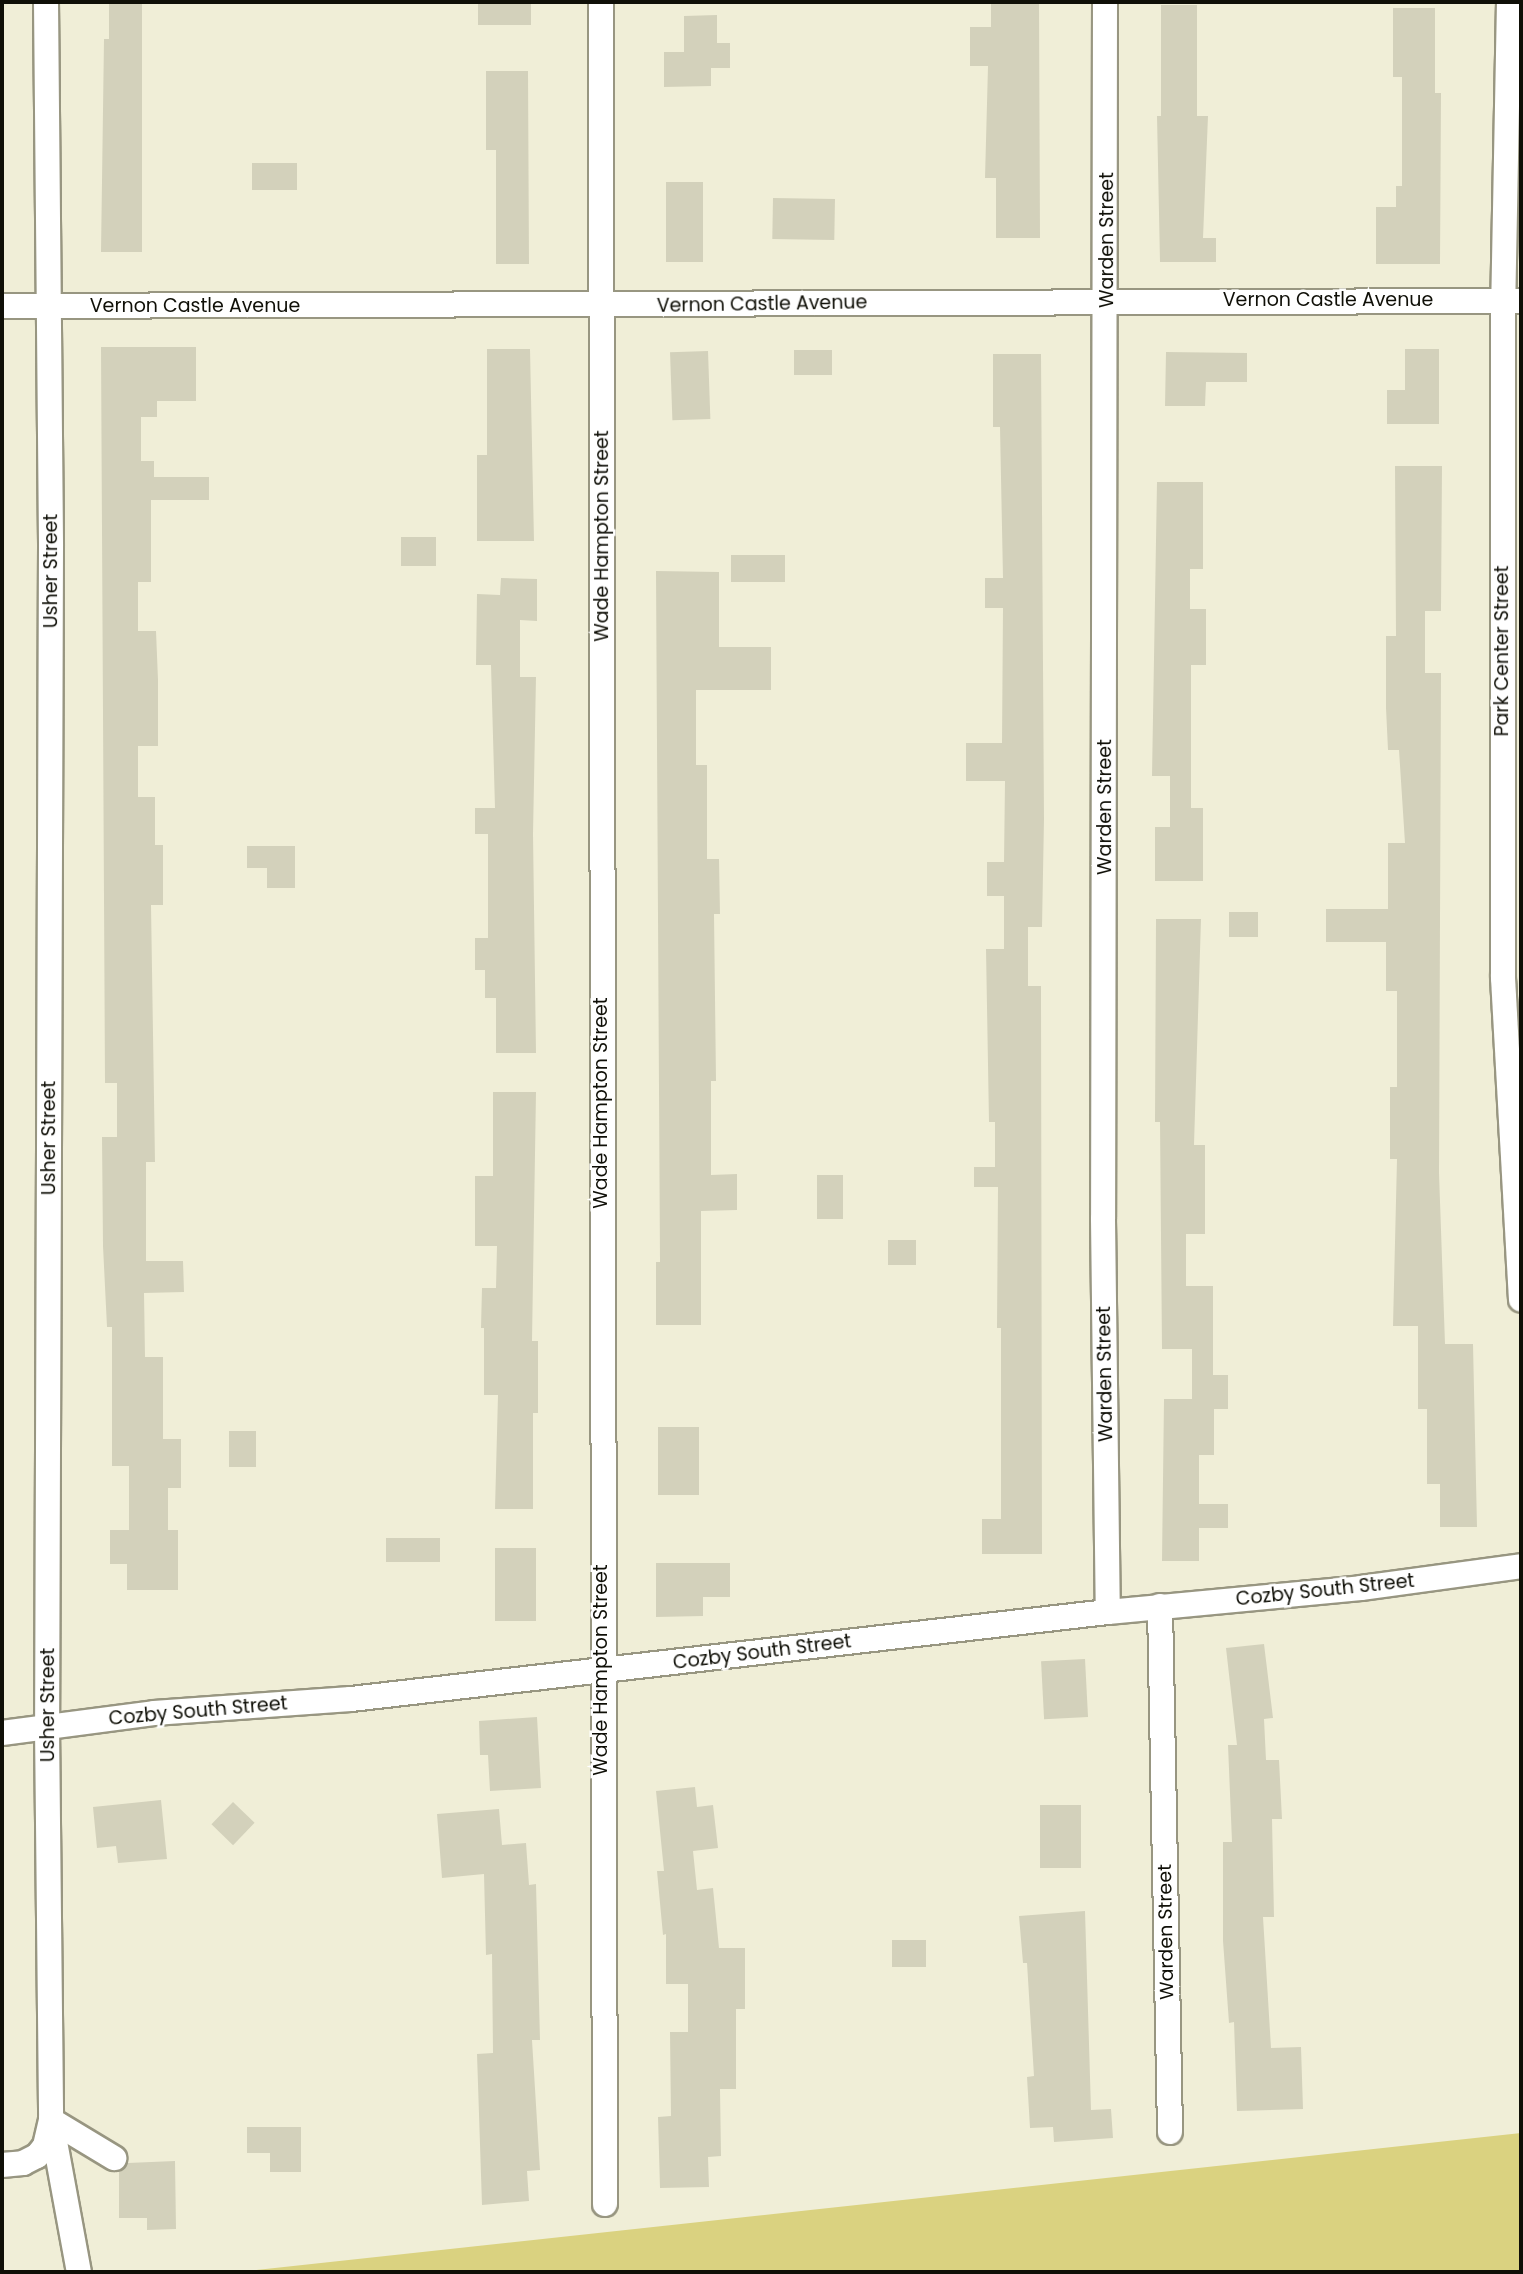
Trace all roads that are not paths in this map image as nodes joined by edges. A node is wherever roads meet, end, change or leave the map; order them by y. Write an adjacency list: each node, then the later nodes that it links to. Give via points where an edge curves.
1 (46, 2): 8 (street, Usher Street)
2 (601, 2): 9 (street, Wade Hampton Street)
3 (1105, 2): 5 (street, Warden Street)
4 (1509, 2): 6 (street, Park Center Street)
5 (1108, 299): 6 (street, Vernon Castle Avenue); 9 (street, Vernon Castle Avenue); 13 (street, Warden Street, via 1103,1219)
6 (1512, 301): 10 (street, Park Center Street, via 1503,978)
7 (2, 306): 8 (street, Vernon Castle Avenue)
8 (49, 306): 9 (street, Vernon Castle Avenue); 15 (street, Usher Street)
9 (602, 306): 14 (street, Wade Hampton Street)
10 (1521, 1299)
11 (1521, 1566): 12 (street, Cozby South Street, via 1361,1588)
12 (1160, 1606): 13 (street, Cozby South Street); 18 (street, Warden Street)
13 (1108, 1612): 14 (street, Cozby South Street)
14 (600, 1671): 15 (street, Cozby South Street); 21 (street, Wade Hampton Street)
15 (47, 1727): 16 (street, Cozby South Street); 17 (street, Usher Street)
16 (2, 1733)
17 (51, 2120): 19 (street); 20 (street, via 45,2146 37,2156); 22 (street, Usher Street)
18 (1170, 2132)
19 (114, 2158)
20 (2, 2165)
21 (605, 2204)
22 (79, 2272)

